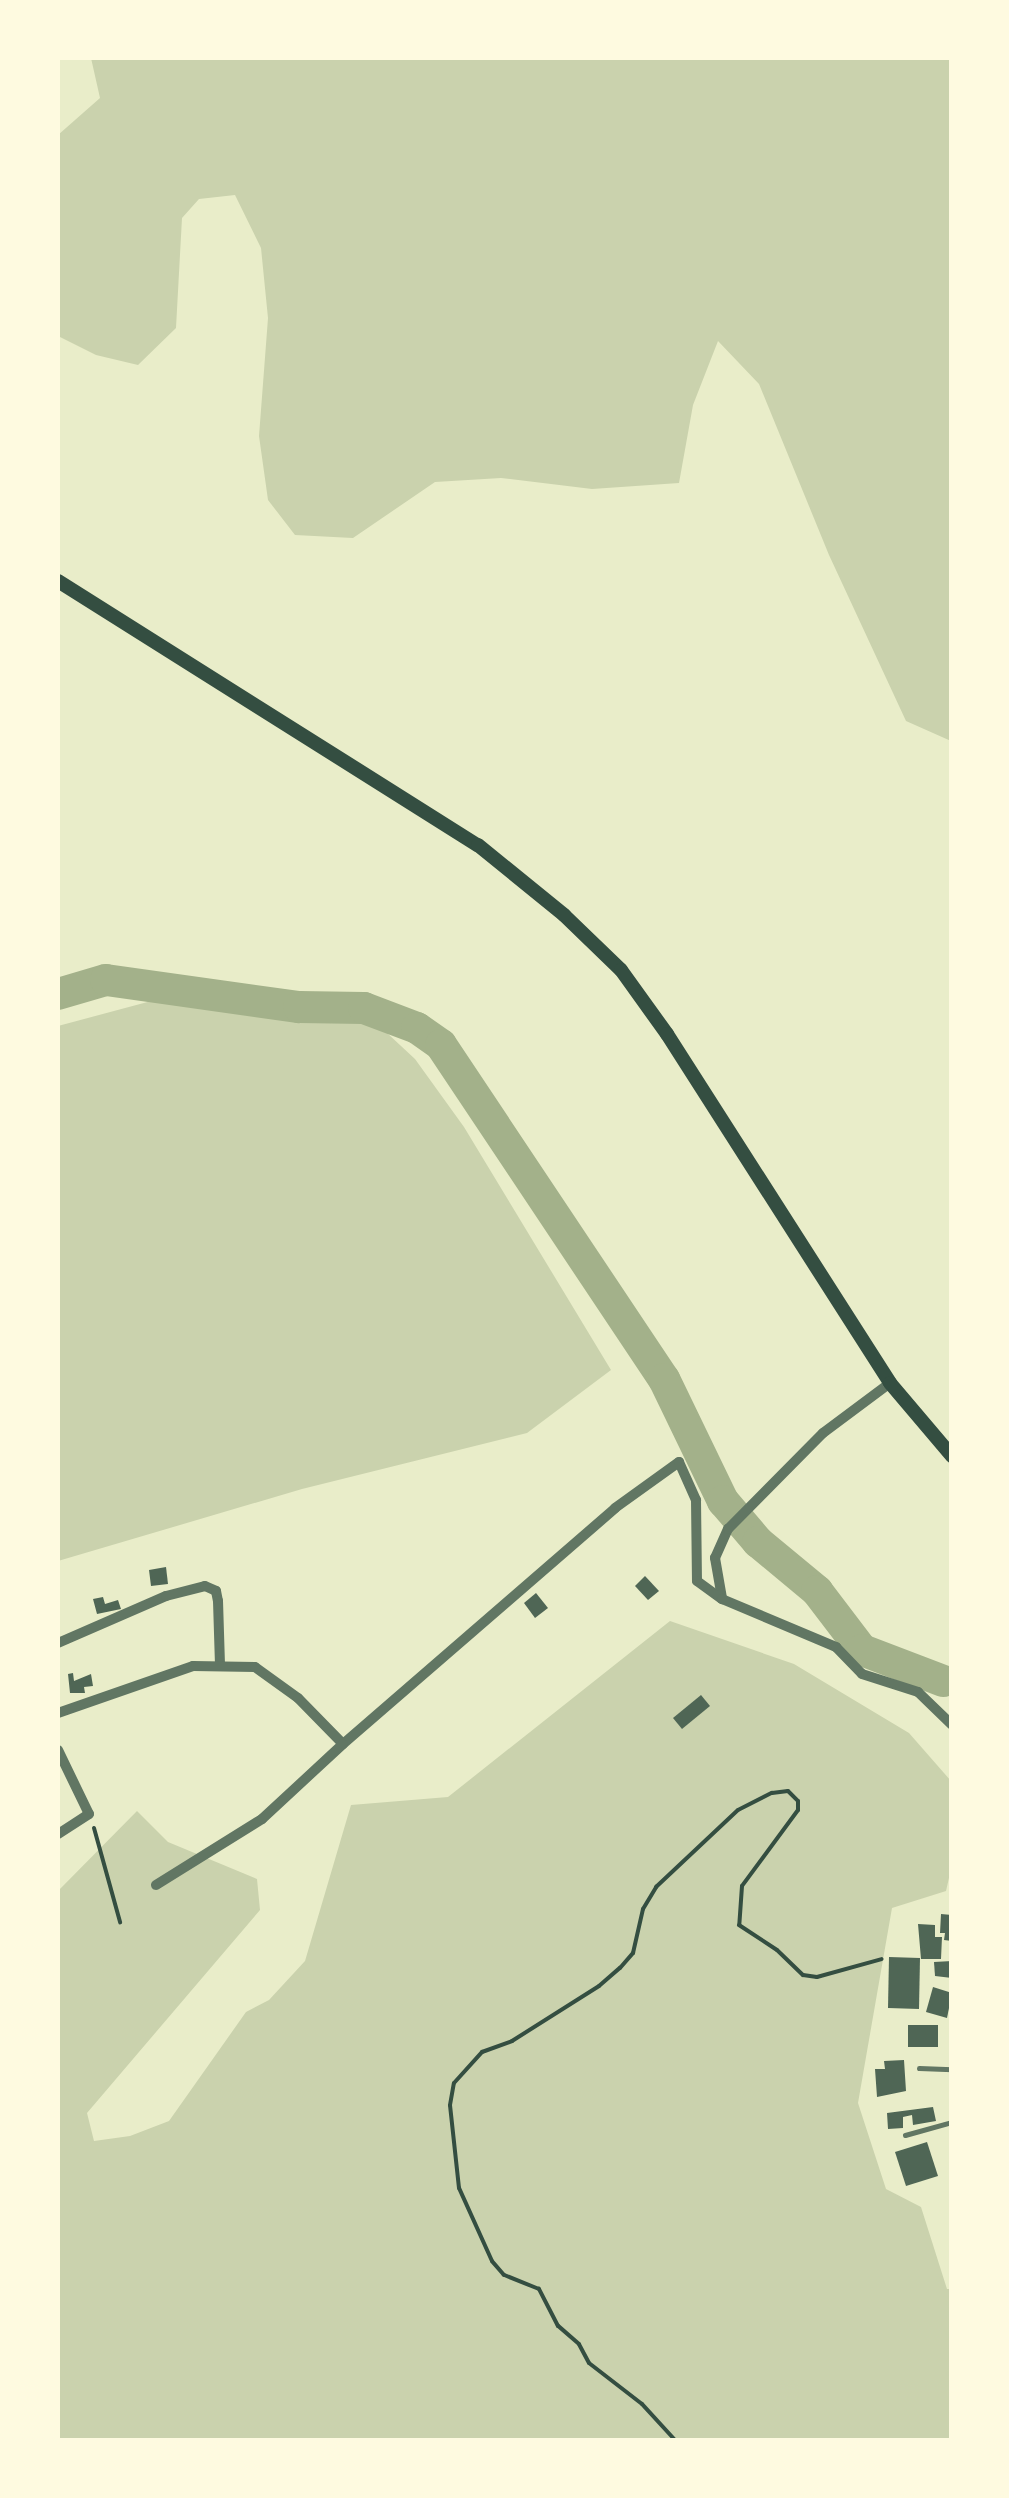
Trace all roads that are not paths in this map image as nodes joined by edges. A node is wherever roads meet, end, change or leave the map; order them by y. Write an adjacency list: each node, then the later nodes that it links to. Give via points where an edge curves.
1 (58, 582): 2 (main road, via 478,844 564,915 620,970 667,1034)
2 (890, 1384): 3 (main road); 4 (street, via 823,1434 728,1529 714,1558)
3 (952, 1456)
4 (722, 1599): 8 (street, via 836,1647 862,1674 918,1692); 9 (street, via 697,1581 696,1500 679,1462 615,1508)
5 (58, 1643): 6 (street, via 205,1586 216,1591 218,1601)
6 (220, 1666): 7 (street, via 192,1666 132,1683); 9 (street, via 255,1667)
7 (58, 1712)
8 (952, 1725)
9 (343, 1744): 12 (street, via 262,1819)
10 (58, 1750): 11 (street, via 89,1814)
11 (58, 1834)
12 (156, 1886)
13 (919, 2068): 14 (lane)
14 (952, 2068)
15 (952, 2122): 16 (lane)
16 (905, 2136)

